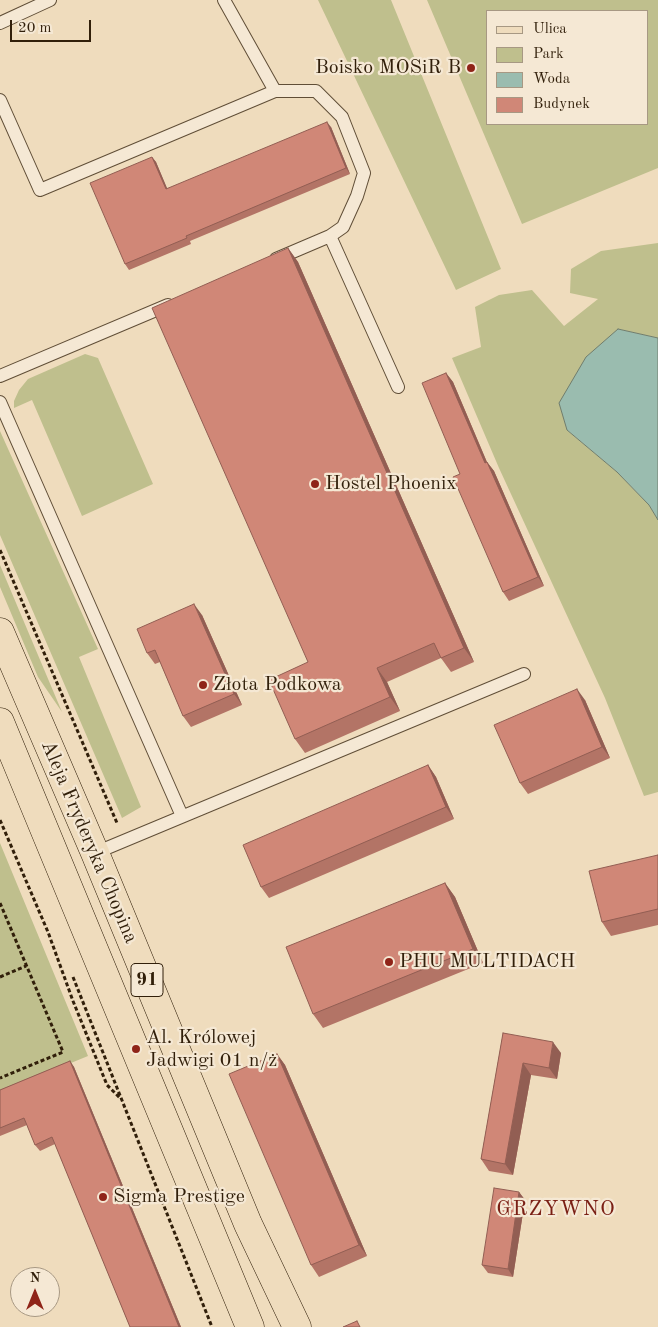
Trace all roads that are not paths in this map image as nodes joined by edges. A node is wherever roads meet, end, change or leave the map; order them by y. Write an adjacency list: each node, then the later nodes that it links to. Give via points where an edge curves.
1 (50, 0): 3 (lane)
2 (224, 0): 4 (lane)
3 (0, 23)
4 (275, 91): 5 (lane, via 40,190); 6 (lane, via 316,91 342,117 364,173 343,227)
5 (0, 100)
6 (330, 236): 7 (lane); 10 (lane)
7 (266, 264)
8 (183, 298): 9 (lane)
9 (0, 376)
10 (398, 386)
11 (0, 402): 15 (lane)
12 (0, 632): 16 (main road, Aleja Fryderyka Chopina / 91)
13 (524, 674): 15 (lane)
14 (0, 722): 17 (main road, Aleja Fryderyka Chopina / 91)
15 (182, 816): 16 (lane)
16 (94, 853): 18 (main road, Aleja Fryderyka Chopina / 91, via 248,1224)
17 (250, 1327)
18 (297, 1327)

